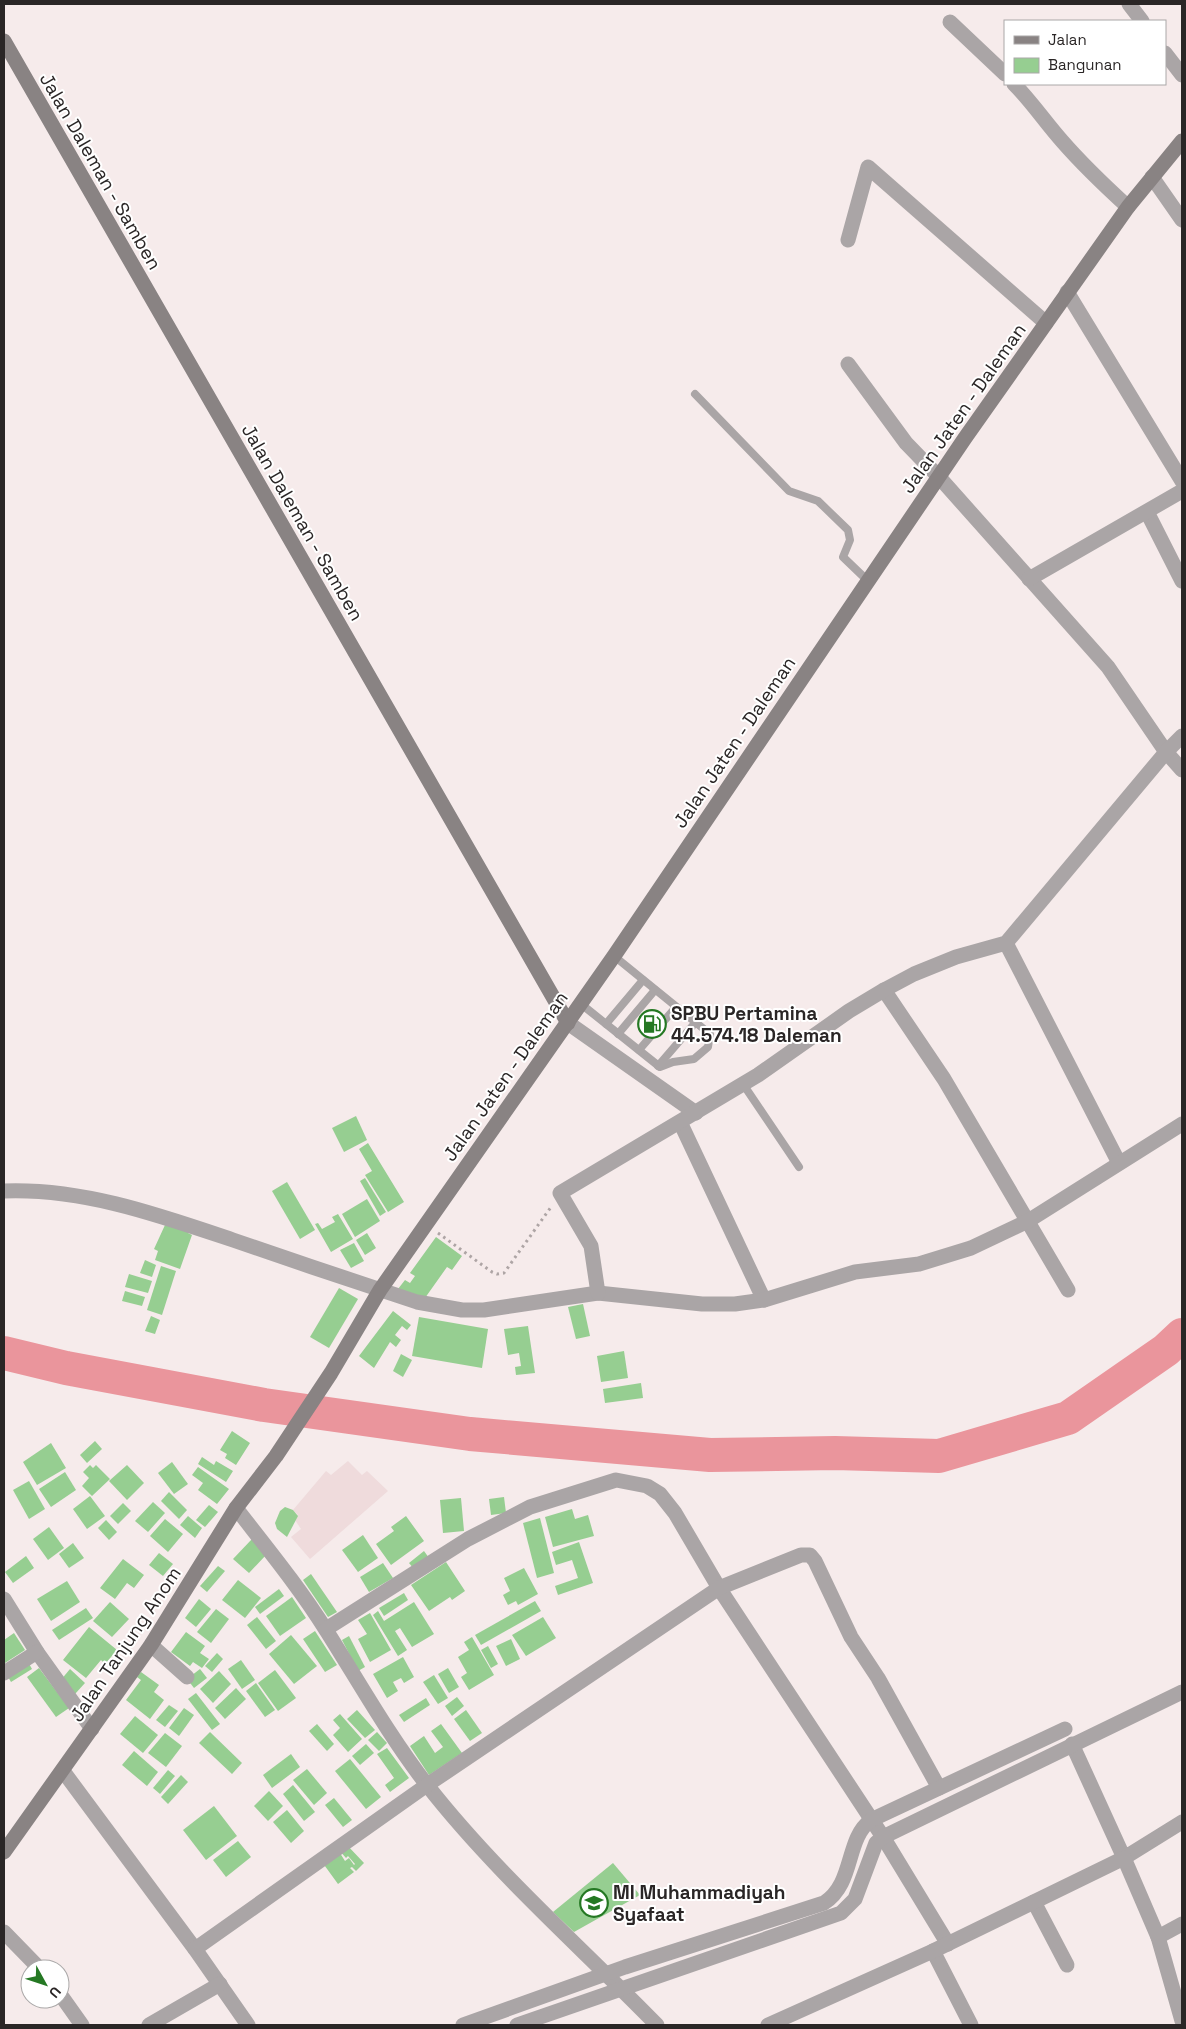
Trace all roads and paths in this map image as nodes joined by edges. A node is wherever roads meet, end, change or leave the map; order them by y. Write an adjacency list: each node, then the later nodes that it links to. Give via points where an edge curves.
1 (1129, 4): 2 (street)
2 (1141, 20)
3 (950, 22): 6 (street)
4 (4, 41): 35 (main road, Jalan Daleman - Samben)
5 (1166, 54): 7 (street)
6 (1004, 73)
7 (1182, 75)
8 (1015, 85): 11 (street, via 1083,165)
9 (1182, 142): 10 (main road, Jalan Jaten - Daleman)
10 (1152, 177): 11 (main road, Jalan Jaten - Daleman); 12 (street)
11 (1128, 207): 14 (main road, Jalan Jaten - Daleman)
12 (1182, 220)
13 (848, 240): 15 (street, via 868,167)
14 (1067, 292): 15 (main road, Jalan Jaten - Daleman); 19 (street)
15 (1046, 323): 18 (main road, Jalan Jaten - Daleman)
16 (848, 364): 18 (street, via 906,443)
17 (695, 394): 23 (lane, via 789,491 818,501 848,530 850,540 843,557)
18 (939, 477): 22 (street); 23 (main road, Jalan Jaten - Daleman)
19 (1182, 480)
20 (1182, 490): 21 (street)
21 (1147, 512): 22 (street); 24 (street)
22 (1029, 580): 26 (street, via 1108,667)
23 (868, 581): 29 (main road, Jalan Jaten - Daleman)
24 (1182, 581)
25 (1182, 736): 26 (street)
26 (1166, 752): 27 (street); 28 (street)
27 (1182, 770)
28 (1006, 943): 32 (street, via 956,957); 45 (street)
29 (614, 956): 30 (lane); 33 (main road, Jalan Jaten - Daleman)
30 (643, 980): 31 (lane); 37 (lane)
31 (656, 990): 34 (lane); 38 (lane)
32 (884, 990): 41 (street); 49 (street, via 944,1079)
33 (581, 1004): 35 (main road, Jalan Jaten - Daleman); 37 (lane)
34 (676, 1007): 36 (lane); 39 (lane)
35 (568, 1023): 42 (street); 50 (main road, Jalan Jaten - Daleman)
36 (695, 1023): 40 (lane); 40 (lane, via 710,1034 708,1047 694,1059)
37 (606, 1024): 38 (lane)
38 (618, 1034): 39 (lane)
39 (639, 1050): 40 (lane)
40 (658, 1066)
41 (743, 1084): 42 (street); 46 (lane)
42 (696, 1113): 43 (street)
43 (680, 1122): 48 (street); 54 (street)
44 (1182, 1124): 45 (street)
45 (1116, 1157): 49 (street)
46 (800, 1167)
47 (4, 1191): 51 (street, via 34,1190 128,1207)
48 (560, 1193): 50 (path, via 504,1273 492,1272); 53 (street, via 590,1246)
49 (1026, 1217): 52 (street); 54 (street, via 972,1248 927,1262 855,1272)
50 (425, 1223): 51 (main road, Jalan Jaten - Daleman)
51 (380, 1290): 53 (street, via 417,1302 462,1310 514,1307); 55 (main road, Jalan Jaten - Daleman, via 331,1373)
52 (1068, 1290)
53 (598, 1293): 54 (street, via 702,1304 735,1304)
54 (762, 1295)
55 (276, 1456): 56 (main road, Jalan Tanjung Anom)
56 (236, 1508): 59 (street); 60 (main road, Jalan Tanjung Anom)
57 (718, 1588): 59 (street, via 675,1513 660,1494 647,1486 616,1480 530,1507 468,1539); 69 (street); 70 (street, via 796,1556 810,1556 851,1637 878,1678); 72 (street)
58 (4, 1599): 61 (street)
59 (326, 1629): 69 (street, via 377,1714)
60 (151, 1645): 63 (street); 66 (main road, Jalan Tanjung Anom)
61 (37, 1652): 62 (street); 66 (street)
62 (4, 1673)
63 (186, 1677)
64 (1182, 1692): 67 (street)
65 (1065, 1729): 70 (street)
66 (92, 1730): 68 (main road, Jalan Tanjung Anom)
67 (1072, 1744): 72 (street); 74 (street)
68 (63, 1771): 73 (main road, Jalan Tanjung Anom); 80 (street)
69 (428, 1785): 80 (street); 84 (street, via 487,1856)
70 (939, 1788): 72 (street)
71 (1182, 1822): 74 (street)
72 (877, 1829): 79 (street); 84 (street, via 862,1830 840,1890 824,1903); 84 (street, via 876,1843 855,1898 841,1913)
73 (4, 1852)
74 (1124, 1858): 75 (street); 78 (street)
75 (1034, 1902): 79 (street); 83 (street)
76 (1182, 1924): 78 (street)
77 (4, 1932): 82 (street)
78 (1158, 1937): 87 (street)
79 (948, 1944): 81 (street)
80 (195, 1949): 85 (street)
81 (933, 1951): 94 (street); 95 (street)
82 (30, 1959)
83 (1067, 1965)
84 (615, 1982): 91 (street); 92 (street); 93 (street)
85 (220, 1984): 89 (street); 90 (street)
86 (70, 2008): 88 (street)
87 (1182, 2021)
88 (82, 2025)
89 (149, 2025)
90 (248, 2025)
91 (465, 2025)
92 (517, 2025)
93 (657, 2025)
94 (768, 2025)
95 (971, 2025)

